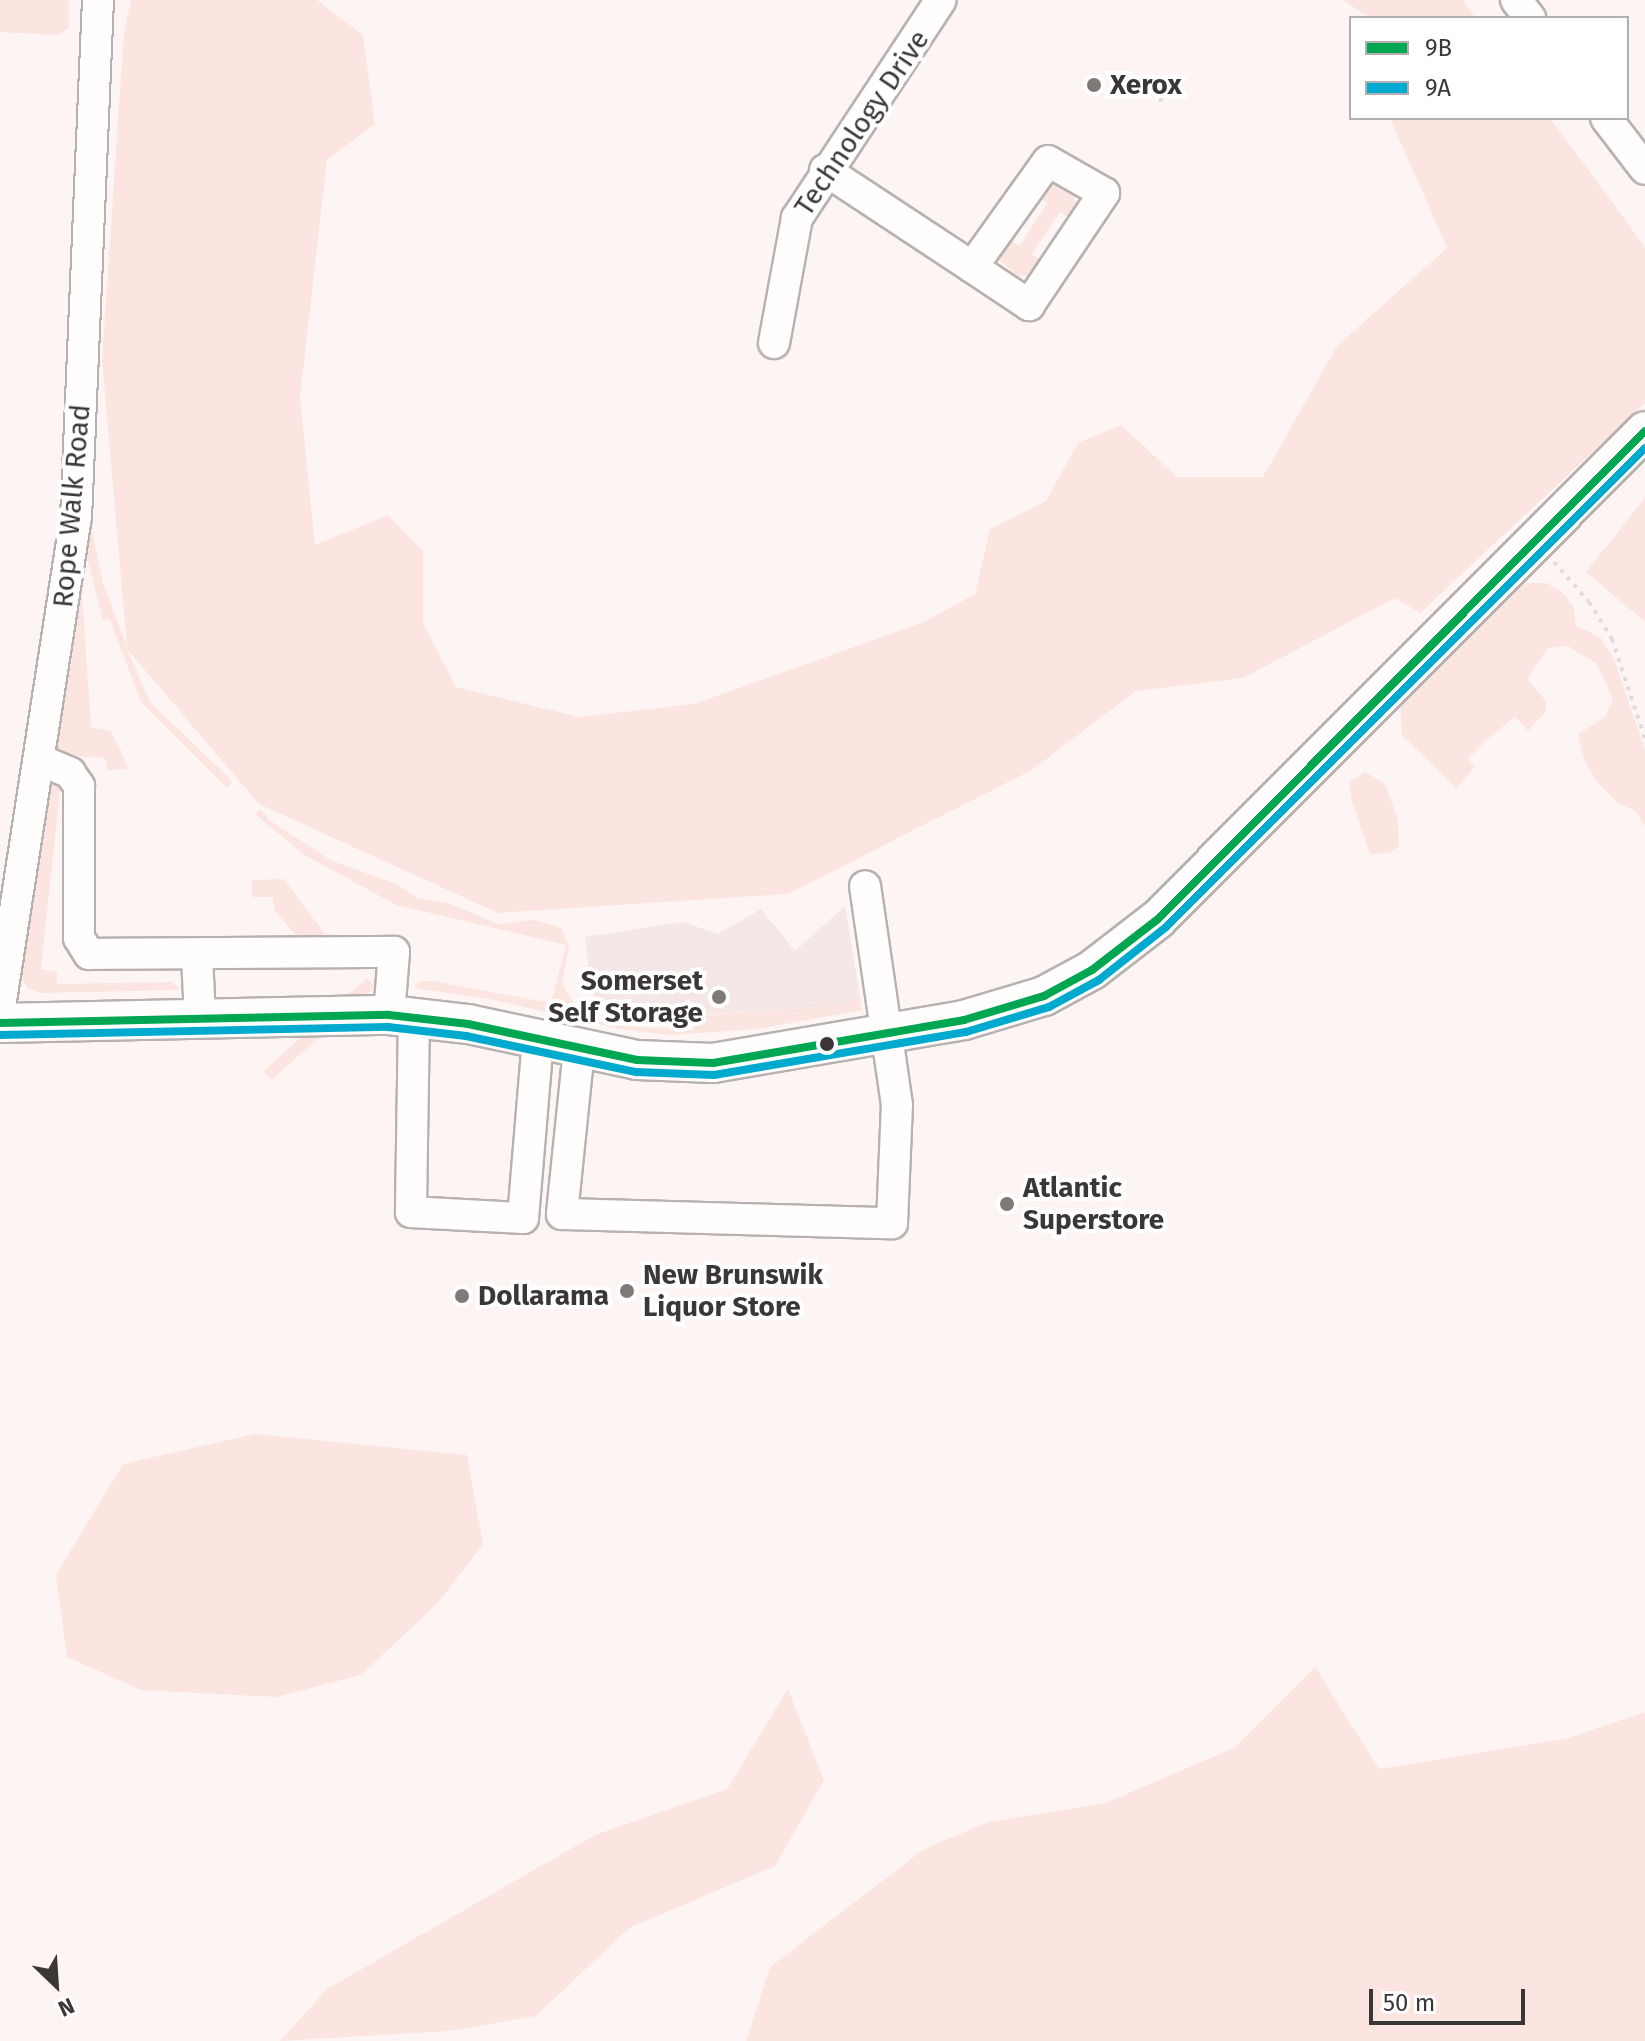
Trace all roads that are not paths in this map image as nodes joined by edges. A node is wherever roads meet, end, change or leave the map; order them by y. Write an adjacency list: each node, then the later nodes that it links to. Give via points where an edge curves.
1 (98, 0): 11 (street, Rope Walk Road, via 81,466)
2 (941, 0): 7 (street, Technology Drive)
3 (1516, 0): 4 (street)
4 (1528, 16)
5 (1608, 120): 6 (street)
6 (1645, 169)
7 (825, 170): 8 (street); 9 (street, Technology Drive, via 789,238)
8 (972, 267): 8 (street, via 1029,305 1104,193 1054,161 1042,165)
9 (774, 343)
10 (1645, 431): 18 (main road, via 1128,944 1044,996 1001,1011)
11 (40, 760): 13 (street, via 70,773 79,786 79,938 84,950 103,957); 14 (street, Rope Walk Road)
12 (865, 886): 18 (street)
13 (197, 956): 15 (street, via 394,952); 16 (street)
14 (0, 1007)
15 (402, 1015): 16 (main road); 19 (main road); 19 (street, via 411,1212 523,1218)
16 (200, 1018): 17 (main road)
17 (0, 1023)
18 (886, 1035): 20 (main road, via 713,1063 637,1060); 20 (street, via 897,1105 892,1223 562,1214)
19 (538, 1040): 20 (main road)
20 (579, 1049)

